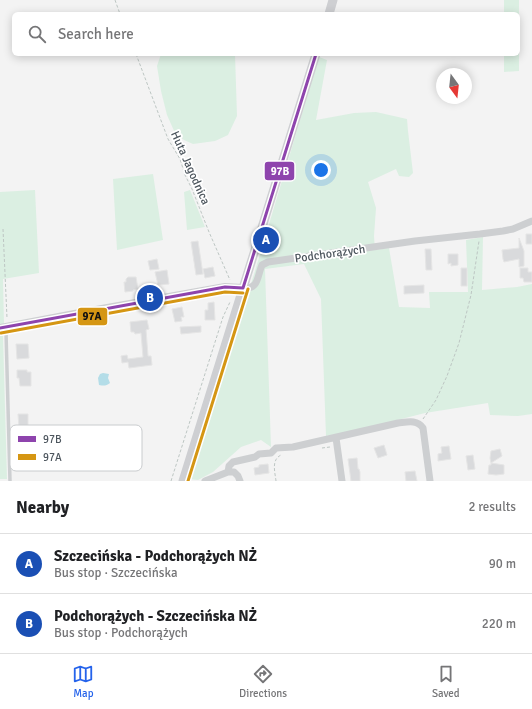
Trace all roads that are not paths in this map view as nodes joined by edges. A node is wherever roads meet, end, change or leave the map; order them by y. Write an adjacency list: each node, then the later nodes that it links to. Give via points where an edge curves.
1 (333, 0): 2 (main road)
2 (330, 12)
3 (315, 56): 5 (main road)
4 (532, 221): 5 (street, Podchorążych, via 513,229 268,262 262,265 254,286)
5 (237, 287): 6 (street, Podchorążych); 10 (main road)
6 (4, 328): 9 (lane)
7 (336, 438): 8 (street, via 276,448 271,453 233,462); 13 (street); 14 (street, via 398,423 419,424 423,428)
8 (228, 472): 11 (street); 12 (street, via 234,472)
9 (10, 481)
10 (183, 481)
11 (205, 481)
12 (240, 481)
13 (342, 481)
14 (430, 481)

